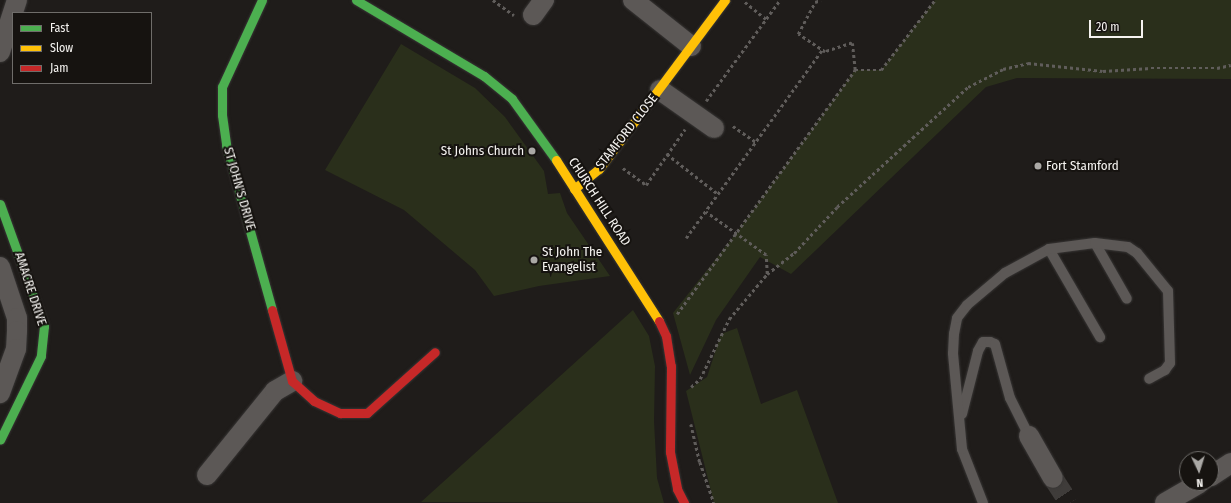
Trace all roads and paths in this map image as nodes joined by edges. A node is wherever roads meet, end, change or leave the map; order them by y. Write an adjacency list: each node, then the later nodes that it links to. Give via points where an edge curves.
1 (17, 0): 10 (street)
2 (262, 0): 38 (street, ST JOHN'S DRIVE, via 222,87 222,115 226,145)
3 (356, 0): 23 (street, CHURCH HILL ROAD, via 484,76 512,99 537,131)
4 (633, 0): 13 (street)
5 (725, 0): 13 (street, STAMFORD CLOSE)
6 (743, 0): 12 (path)
7 (780, 0): 12 (path)
8 (821, 0): 14 (path, via 815,2 798,34)
9 (935, 0): 17 (path, via 881,70)
10 (13, 12)
11 (12, 15): 15 (street)
12 (766, 19): 19 (path)
13 (691, 46): 18 (street, STAMFORD CLOSE)
14 (822, 50): 17 (path, via 825,52 852,43); 24 (path)
15 (0, 52)
16 (1231, 65): 32 (path, via 1217,68 1102,71 1028,63 1003,69 968,86 837,207 794,253)
17 (855, 70): 27 (path)
18 (660, 90): 19 (street, STAMFORD CLOSE); 22 (street, STAMFORD CLOSE)
19 (695, 115): 20 (street, STAMFORD CLOSE); 21 (path)
20 (714, 128)
21 (667, 154): 22 (path, via 646,185); 24 (path)
22 (609, 157): 23 (street, STAMFORD CLOSE, via 600,169)
23 (574, 189): 34 (street, CHURCH HILL ROAD, via 651,306)
24 (718, 194): 26 (path)
25 (0, 204): 44 (street, AMACRE DRIVE, via 44,326 41,356)
26 (706, 212): 27 (path); 28 (path)
27 (737, 232): 32 (path, via 766,255); 34 (path)
28 (686, 238)
29 (1095, 243): 30 (lane); 33 (lane); 37 (lane, via 1128,247 1137,253 1168,291 1170,363 1165,370)
30 (1049, 248): 35 (lane); 42 (lane, via 1005,273 967,305 957,318 953,353)
31 (0, 267): 40 (street, via 16,318 17,331 16,349)
32 (767, 274): 39 (path, via 729,319 700,379)
33 (1127, 299)
34 (664, 332): 50 (street, CHURCH HILL ROAD, via 671,366 670,452 677,489)
35 (1100, 338)
36 (435, 352): 38 (street, via 367,413 340,413 314,401)
37 (1149, 379)
38 (292, 381): 47 (street, via 275,391)
39 (686, 391)
40 (0, 393)
41 (690, 416): 51 (path, via 700,462)
42 (960, 422): 43 (lane, via 978,351 982,342 990,342 995,344 1010,398); 52 (lane, via 962,449)
43 (1029, 436): 48 (street)
44 (0, 440)
45 (1231, 463): 46 (street)
46 (1219, 471)
47 (207, 475)
48 (1053, 478)
49 (1185, 491): 53 (street)
50 (684, 503)
51 (714, 503)
52 (983, 503)
53 (1165, 503)

